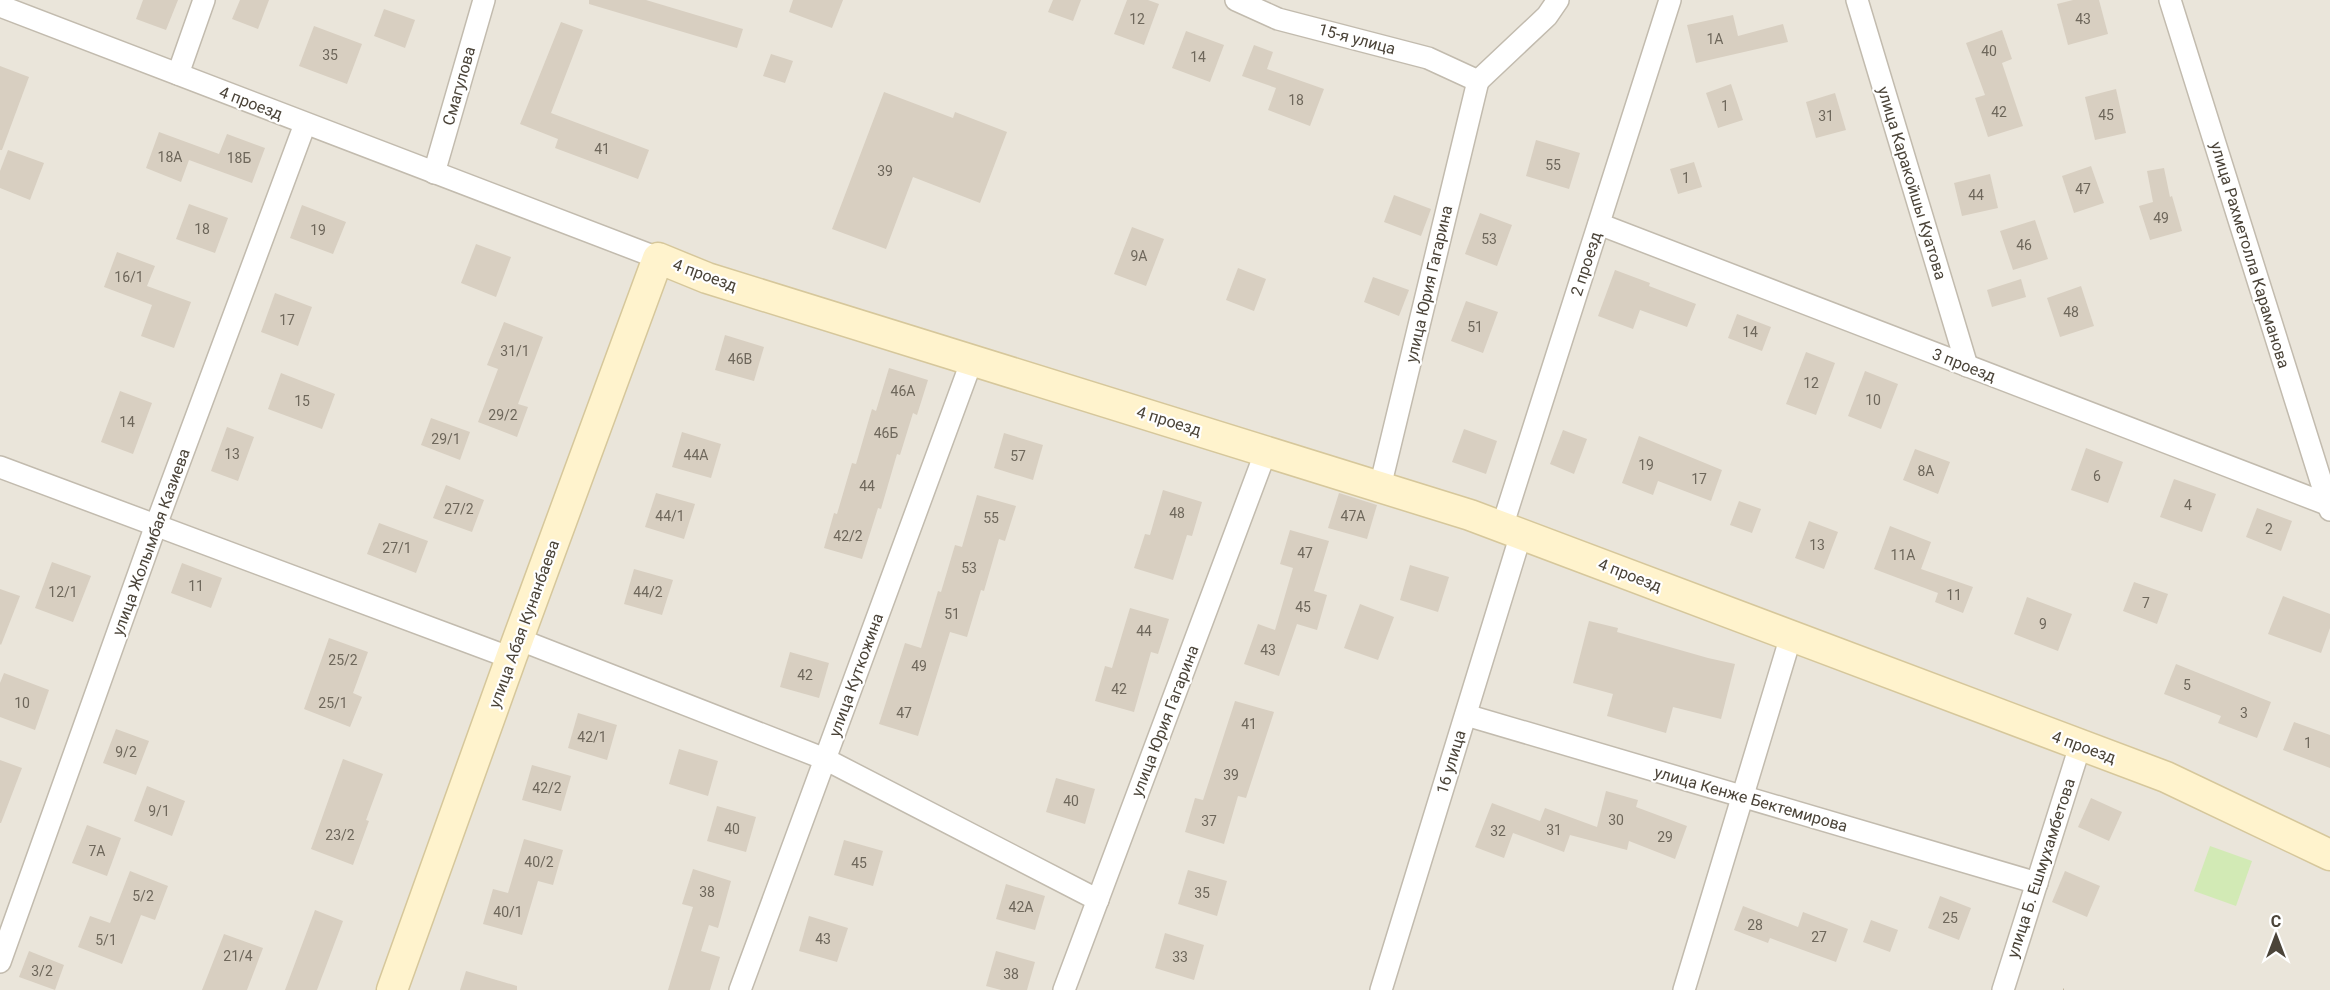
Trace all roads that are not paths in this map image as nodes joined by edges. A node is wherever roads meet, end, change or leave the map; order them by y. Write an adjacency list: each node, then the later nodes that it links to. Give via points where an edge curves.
1 (204, 0): 10 (street)
2 (484, 0): 13 (street, Смагулова)
3 (1236, 0): 9 (street, 15-я улица)
4 (1670, 0): 14 (street, 2 проезд)
5 (1857, 0): 17 (street, улица Каракойшы Куатова)
6 (2170, 0): 21 (street, улица Рахметолла Караманова)
7 (1551, 5): 11 (street)
8 (0, 6): 10 (street, 4 проезд)
9 (1263, 7): 11 (street, 15-я улица, via 1278,19 1428,58)
10 (178, 74): 12 (street, 4 проезд)
11 (1478, 81): 20 (street, улица Юрия Гагарина)
12 (306, 123): 13 (street, 4 проезд); 22 (street, улица Жолымбая Казиева)
13 (434, 172): 15 (street, 4 проезд)
14 (1599, 224): 17 (street, 3 проезд); 23 (street, 2 проезд)
15 (658, 258): 16 (street, 4 проезд, via 707,278); 25 (street, улица Абая Кунанбаева)
16 (972, 360): 18 (street, 4 проезд); 28 (street, улица Куткожина)
17 (1967, 366): 21 (street, 3 проезд)
18 (1266, 451): 20 (street, 4 проезд); 32 (street, улица Юрия Гагарина)
19 (0, 467): 22 (street)
20 (1380, 487): 23 (street, 4 проезд)
21 (2329, 508)
22 (156, 525): 25 (street); 33 (street, улица Жолымбая Казиева)
23 (1512, 531): 24 (street, 4 проезд); 26 (street, 16 улица)
24 (1791, 636): 27 (street, 4 проезд); 29 (street)
25 (514, 649): 28 (street); 34 (street, улица Абая Кунанбаева)
26 (1466, 715): 29 (street, улица Кенже Бектемирова); 37 (street, 16 улица)
27 (2080, 746): 30 (street, 4 проезд, via 2166,777); 31 (street, улица Б. Ешмухамбетова)
28 (825, 759): 32 (street); 35 (street, улица Куткожина)
29 (1743, 796): 31 (street, улица Кенже Бектемирова); 38 (street)
30 (2330, 855)
31 (2037, 883): 39 (street, улица Б. Ешмухамбетова)
32 (1098, 900): 36 (street, улица Юрия Гагарина)
33 (0, 962)
34 (392, 990)
35 (740, 990)
36 (1064, 990)
37 (1381, 990)
38 (1684, 990)
39 (2002, 990)

